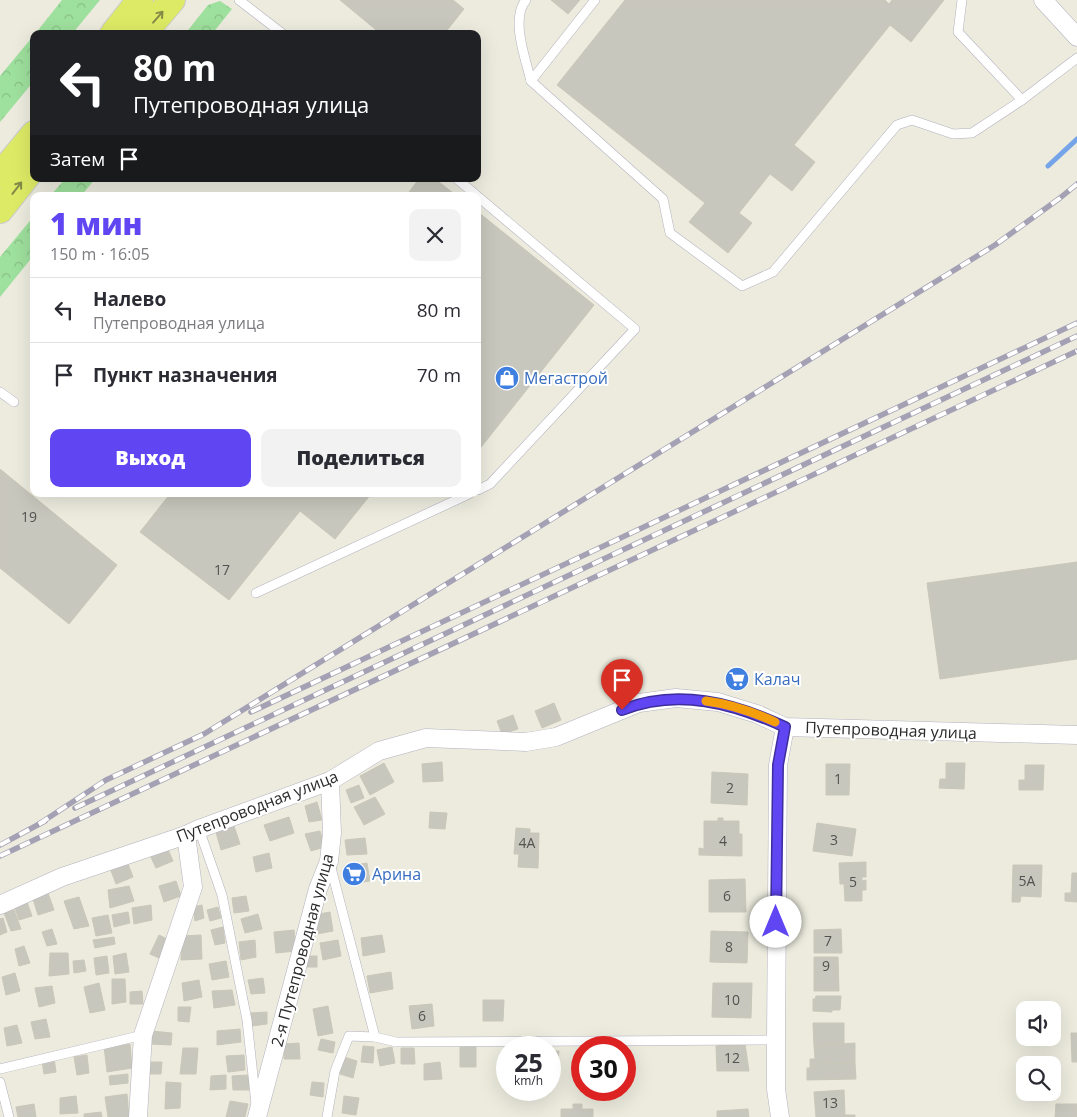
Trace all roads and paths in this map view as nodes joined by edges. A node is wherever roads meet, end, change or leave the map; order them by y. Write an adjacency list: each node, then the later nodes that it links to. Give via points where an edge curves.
1 (140, 0): 8 (main road)
2 (172, 0): 9 (main road, one-way to 2)
3 (239, 0): 10 (lane)
4 (526, 0): 13 (lane, via 519,15 520,33)
5 (595, 0): 13 (lane)
6 (962, 0): 14 (lane, via 958,32)
7 (1043, 0): 11 (street)
8 (116, 30)
9 (146, 30)
10 (278, 30)
11 (1077, 37)
12 (1077, 58): 14 (lane)
13 (531, 81): 14 (lane, via 663,199 670,233 742,286 773,272 896,125 912,120 953,134 972,133)
14 (1022, 100)
15 (30, 139): 17 (main road)
16 (30, 172): 21 (main road, one-way to 16)
17 (0, 175)
18 (461, 182): 19 (lane)
19 (472, 192)
20 (481, 199): 24 (lane, via 635,329 490,484)
21 (0, 210)
22 (0, 392): 23 (lane)
23 (14, 402)
24 (481, 488)
25 (463, 497): 26 (lane)
26 (256, 594)
27 (785, 727): 28 (street, Путепроводная улица); 29 (street, Путепроводная улица, via 718,702 676,698 639,703 556,737 526,742 426,738 379,751); 35 (street, via 778,765)
28 (1077, 735)
29 (330, 781): 30 (street, Путепроводная улица); 31 (street, 2-я Путепроводная улица, via 332,833)
30 (192, 832): 32 (street, Путепроводная улица, via 62,877); 33 (street, via 193,887); 40 (lane, via 222,896 247,1020)
31 (329, 861): 34 (lane); 40 (street, 2-я Путепроводная улица, via 318,889)
32 (0, 905)
33 (143, 1034): 36 (lane); 39 (street)
34 (375, 1037): 35 (lane, via 396,1042); 41 (lane, via 349,1036 335,1072)
35 (776, 1040): 42 (street, via 776,1089)
36 (0, 1069)
37 (0, 1082): 38 (lane)
38 (9, 1117)
39 (138, 1117)
40 (257, 1117)
41 (327, 1117)
42 (780, 1117)

